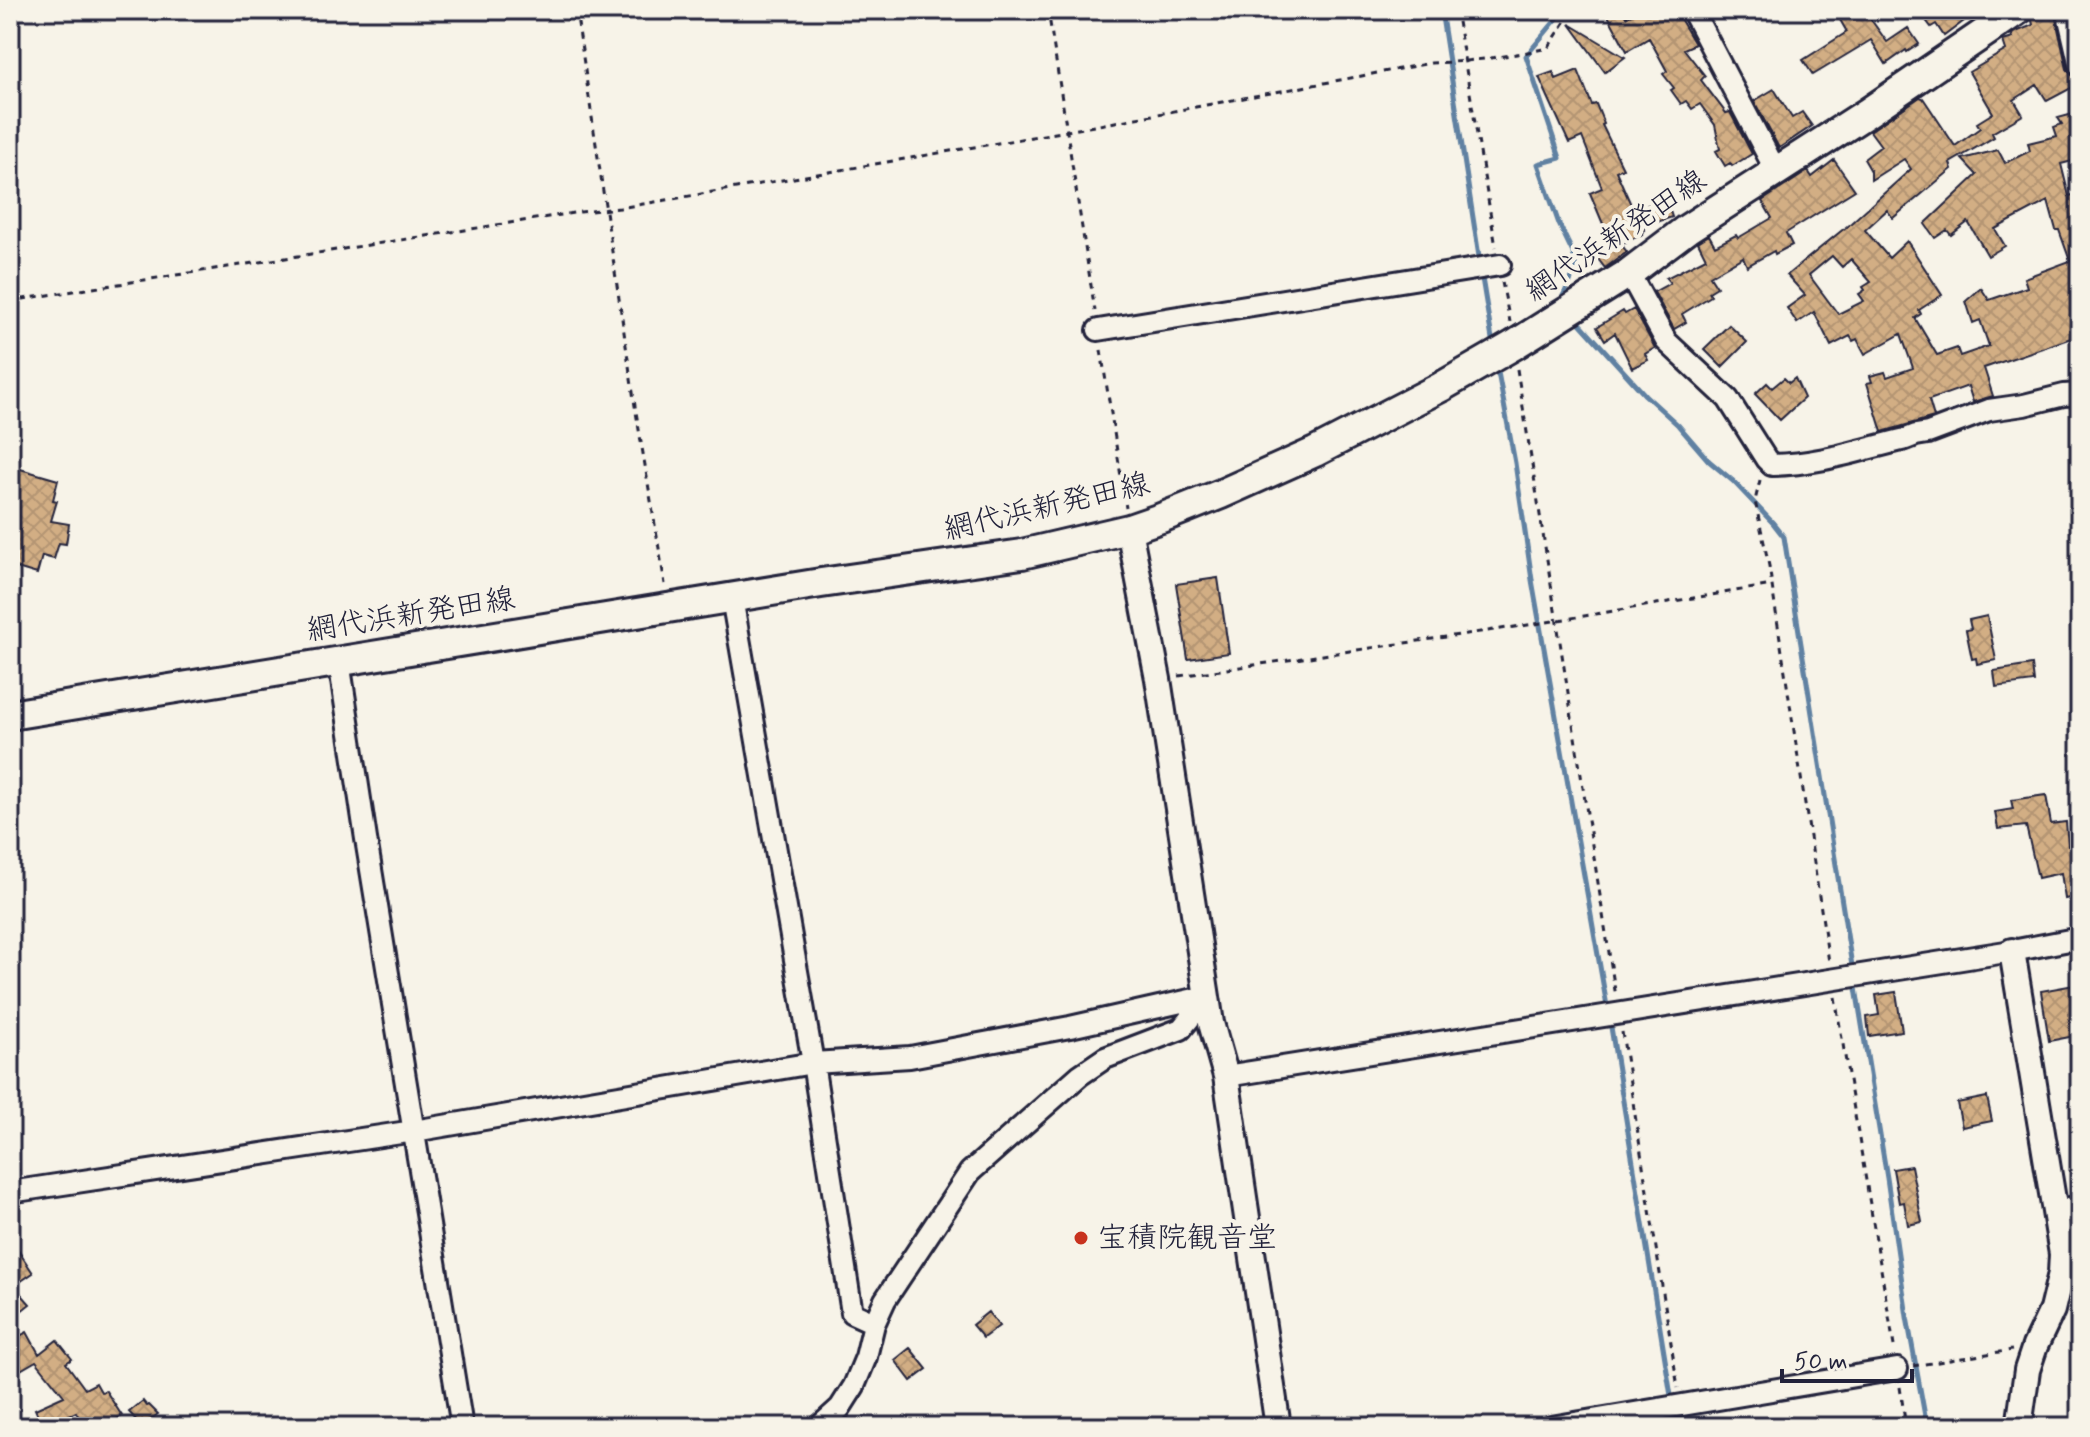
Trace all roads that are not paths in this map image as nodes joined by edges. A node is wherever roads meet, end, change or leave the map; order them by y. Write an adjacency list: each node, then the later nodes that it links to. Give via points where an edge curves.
1 (1692, 10): 5 (street)
2 (2018, 10): 5 (main road, 網代浜新発田線)
3 (2067, 10): 4 (street)
4 (2080, 66)
5 (1776, 171): 7 (main road, 網代浜新発田線)
6 (1500, 265): 8 (street)
7 (1629, 273): 9 (street, via 1666,341 1728,399 1772,465 1832,459 1989,410); 10 (main road, 網代浜新発田線, via 1441,387 1315,452)
8 (1098, 330)
9 (2080, 394)
10 (1129, 529): 11 (main road, 網代浜新発田線, via 1022,554); 16 (street)
11 (732, 598): 12 (main road, 網代浜新発田線); 17 (street)
12 (339, 661): 13 (main road, 網代浜新発田線); 19 (street)
13 (10, 715)
14 (2080, 938): 15 (street)
15 (2012, 951): 18 (street); 22 (street)
16 (1208, 996): 17 (street, via 910,1057); 18 (street); 23 (street, via 1181,1029 1105,1058 1080,1075 970,1172 911,1257)
17 (813, 1063): 19 (street); 23 (street, via 852,1313)
18 (1226, 1076): 27 (street)
19 (414, 1131): 20 (street); 25 (street)
20 (16, 1191)
21 (2080, 1206): 22 (street)
22 (2055, 1211): 29 (street, via 2061,1273 2027,1370)
23 (874, 1323): 26 (street, via 854,1386)
24 (1897, 1369): 28 (street)
25 (462, 1427)
26 (819, 1427)
27 (1278, 1427)
28 (1551, 1427)
29 (2019, 1427)

